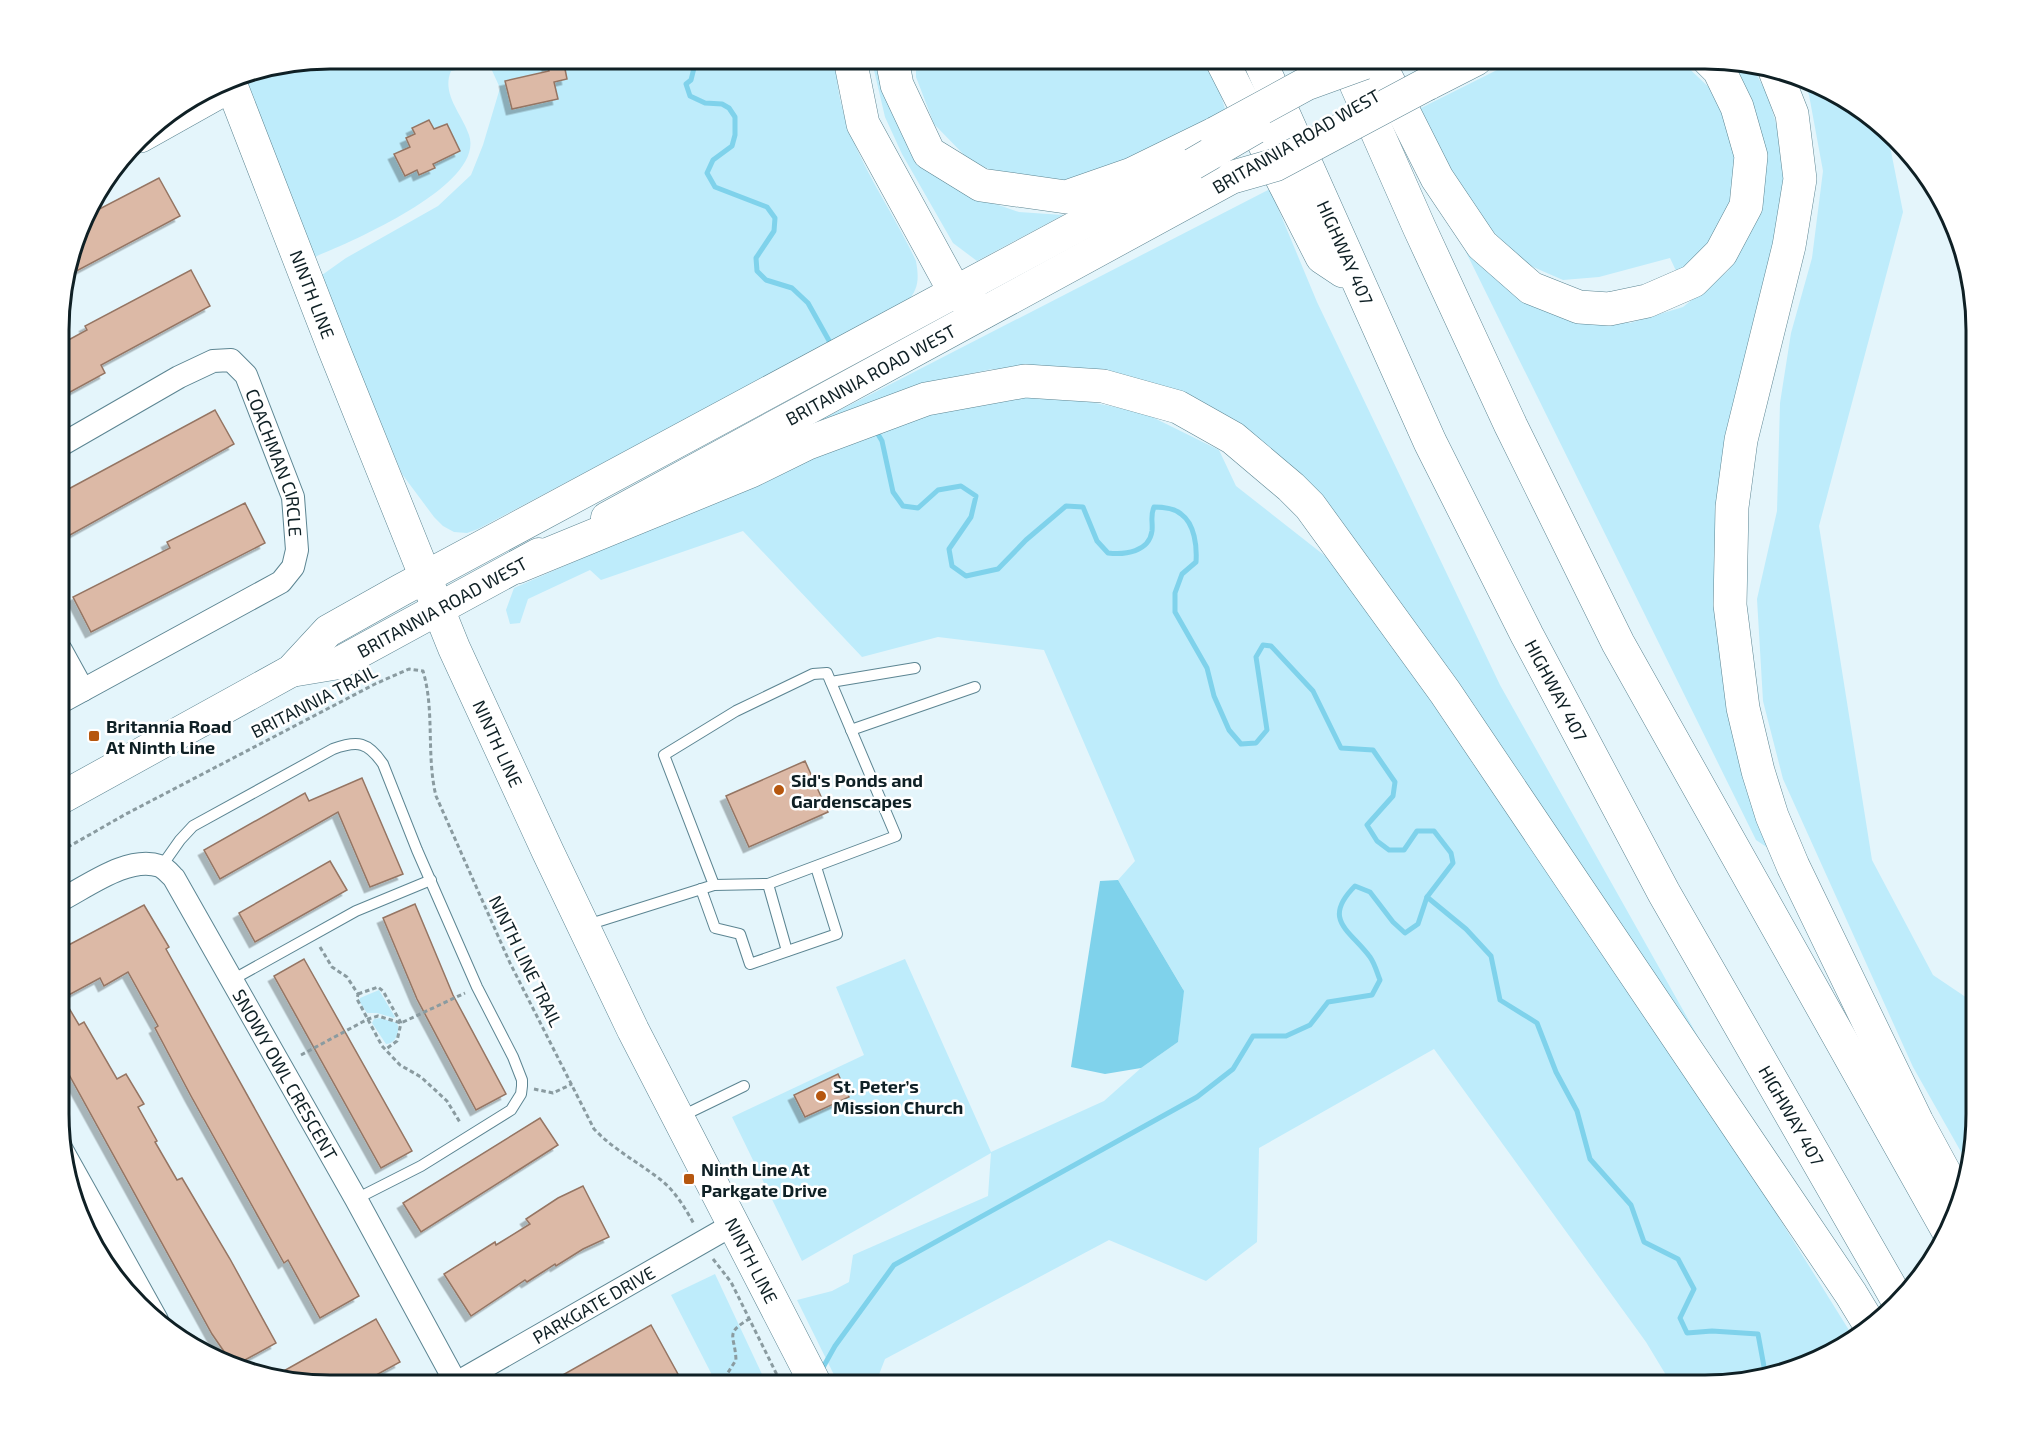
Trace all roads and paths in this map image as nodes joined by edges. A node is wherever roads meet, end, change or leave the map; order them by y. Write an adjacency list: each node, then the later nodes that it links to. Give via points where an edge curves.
1 (852, 69): 15 (highway, via 863,124)
2 (894, 69): 5 (highway, bridge, via 897,85 929,153 981,184 1066,197 1132,174 1306,84)
3 (1226, 69): 14 (highway, via 1322,257)
4 (1263, 69): 14 (highway, HIGHWAY 407)
5 (1343, 69)
6 (1350, 69): 15 (main road, BRITANNIA ROAD WEST, bridge, via 1193,164)
7 (1368, 69): 58 (highway, via 1419,227 1618,643)
8 (1370, 69): 9 (highway, via 1482,246 1531,288 1579,307 1609,309 1647,301 1693,280 1721,253 1746,206 1751,156 1737,107)
9 (1719, 70)
10 (1429, 71): 13 (highway, bridge, via 1275,165)
11 (1779, 80): 55 (highway, via 1792,114 1800,179 1789,246 1741,440 1732,507 1730,605 1743,708 1768,805 1793,866)
12 (232, 88): 19 (main road, NINTH LINE)
13 (1221, 184): 16 (main road, BRITANNIA ROAD WEST)
14 (1356, 279): 61 (highway, HIGHWAY 407, via 1435,452 1664,894)
15 (955, 292): 16 (highway); 19 (main road, BRITANNIA ROAD WEST)
16 (983, 312): 18 (main road, BRITANNIA ROAD WEST)
17 (69, 440): 27 (street, COACHMAN CIRCLE, via 179,377 213,362 231,360 246,375 293,497 297,550 293,567 281,582)
18 (517, 567): 20 (main road, BRITANNIA ROAD WEST); 64 (highway, via 751,471 808,443 926,399 1025,381 1103,386 1178,407 1233,438 1310,506 1445,692)
19 (426, 576): 20 (main road, NINTH LINE); 23 (main road, BRITANNIA ROAD WEST, via 327,631)
20 (439, 608): 23 (main road, BRITANNIA ROAD WEST, via 339,663); 39 (main road, NINTH LINE)
21 (69, 665): 27 (street)
22 (915, 668): 25 (lane)
23 (291, 670): 30 (main road, BRITANNIA ROAD WEST)
24 (423, 670): 31 (path, BRITANNIA TRAIL, via 409,669 375,684); 49 (path, NINTH LINE TRAIL, via 436,796 510,963)
25 (831, 682): 29 (lane); 36 (lane, via 828,673 813,674 736,711 663,755)
26 (975, 687): 29 (lane)
27 (83, 690): 28 (street, COACHMAN CIRCLE)
28 (69, 698)
29 (851, 730): 33 (lane, via 896,836)
30 (69, 794)
31 (69, 846)
32 (162, 867): 34 (lane, via 193,826 333,749 362,744 383,764); 38 (street, via 142,863 122,868); 42 (street, SNOWY OWL CRESCENT, via 174,878)
33 (816, 867): 35 (lane); 41 (lane, via 837,934)
34 (431, 880): 40 (lane, via 356,911); 43 (lane)
35 (768, 884): 36 (lane); 41 (lane)
36 (714, 885): 37 (lane)
37 (701, 889): 39 (lane); 41 (lane, via 715,928 740,934 750,964)
38 (69, 896)
39 (583, 926): 52 (main road, NINTH LINE)
40 (312, 936): 42 (lane); 44 (path, via 332,967 346,976)
41 (787, 951)
42 (232, 980): 56 (street, SNOWY OWL CRESCENT)
43 (477, 987): 46 (path); 50 (lane, via 513,1057)
44 (358, 994): 45 (path); 46 (path, via 378,987)
45 (368, 1019): 46 (path, via 378,1016); 47 (path); 48 (path)
46 (401, 1023): 47 (path, via 396,1041)
47 (386, 1049): 53 (path, via 400,1065 421,1077 447,1101)
48 (301, 1055)
49 (572, 1084): 50 (path, via 553,1094); 57 (path, NINTH LINE TRAIL, via 594,1129 661,1180)
50 (522, 1086): 53 (lane, via 511,1110)
51 (744, 1086): 52 (lane)
52 (678, 1118): 59 (main road, NINTH LINE)
53 (469, 1136): 56 (lane)
54 (77, 1176): 62 (street)
55 (1954, 1190)
56 (356, 1199): 66 (street, SNOWY OWL CRESCENT)
57 (691, 1219)
58 (1943, 1221)
59 (734, 1224): 65 (main road, NINTH LINE); 67 (street, PARKGATE DRIVE)
60 (714, 1260): 63 (path, via 731,1282)
61 (1894, 1293)
62 (143, 1295)
63 (749, 1319): 65 (path); 68 (path, via 735,1327 732,1334 736,1360)
64 (1866, 1319)
65 (776, 1339): 69 (path); 70 (main road, NINTH LINE)
66 (450, 1375)
67 (471, 1375)
68 (726, 1375)
69 (781, 1375)
70 (807, 1375)

